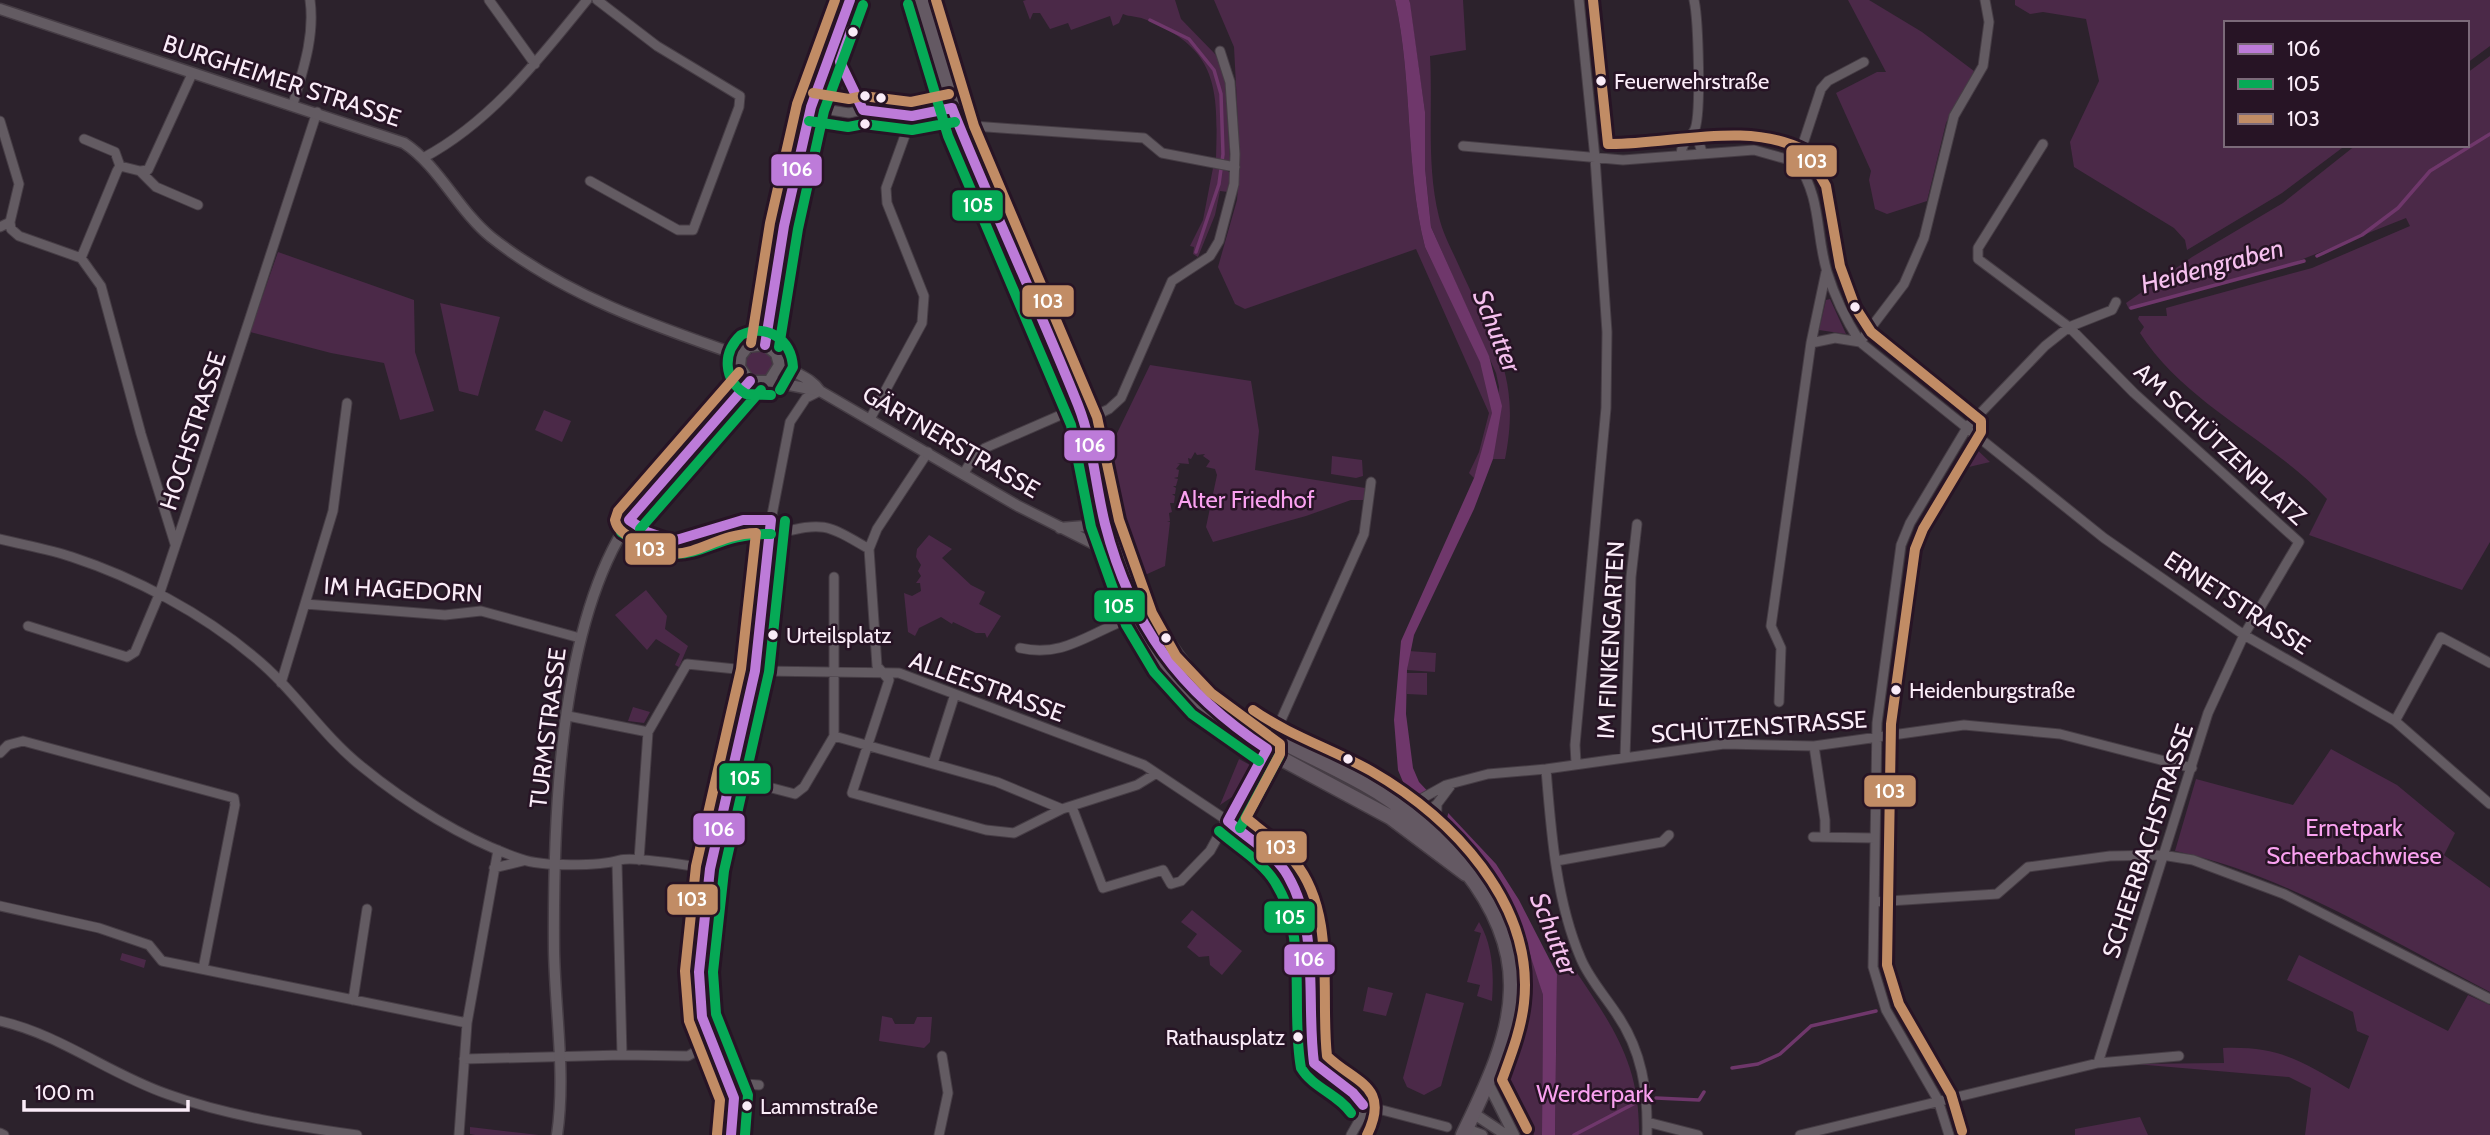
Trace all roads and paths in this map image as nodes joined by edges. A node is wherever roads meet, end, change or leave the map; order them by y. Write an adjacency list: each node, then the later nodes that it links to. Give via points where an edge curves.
1 (310, 0): 15 (street, via 307,57)
2 (489, 0): 13 (street)
3 (587, 0): 13 (street)
4 (597, 0): 34 (street, via 657,46 740,96 740,101 693,230 678,230)
5 (850, 0): 16 (street)
6 (921, 0): 17 (main road)
7 (1579, 0): 29 (street)
8 (1695, 0): 22 (street)
9 (1985, 0): 42 (street, via 1989,22 1983,66 1954,116 1924,238 1904,284)
10 (0, 9): 14 (street, BURGHEIMER STRASSE)
11 (1220, 51): 32 (street, via 1230,82)
12 (1864, 62): 30 (street, via 1821,89)
13 (535, 64): 28 (street, via 491,109)
14 (192, 74): 15 (street, BURGHEIMER STRASSE); 33 (street, via 153,163)
15 (293, 104): 18 (street, BURGHEIMER STRASSE)
16 (811, 107): 19 (street); 44 (street, via 784,226)
17 (952, 108): 19 (street); 21 (main road)
18 (317, 112): 28 (street, BURGHEIMER STRASSE, via 404,143); 65 (street, HOCHSTRASSE)
19 (912, 116): 52 (street, via 887,188 887,203 925,308 922,323)
20 (0, 121): 36 (street, via 19,184)
21 (961, 131): 32 (street, via 973,126 1144,138 1163,153); 51 (main road)
22 (1695, 131): 26 (street); 27 (street, via 1685,140)
23 (84, 139): 31 (street, via 114,152)
24 (2043, 144): 41 (street, via 1978,248 1978,259)
25 (1463, 146): 29 (street)
26 (1702, 152): 27 (street); 30 (street, via 1754,150)
27 (1681, 154): 29 (street)
28 (423, 158): 45 (street, BURGHEIMER STRASSE, via 465,212 534,267 622,313)
29 (1595, 158): 93 (street, via 1606,408)
30 (1797, 162): 39 (street, via 1813,191)
31 (121, 166): 33 (street); 38 (street)
32 (1230, 166): 51 (street, via 1234,184 1219,241 1210,256 1172,281 1121,397 1109,409)
33 (140, 172): 35 (street, via 156,187)
34 (590, 181)
35 (198, 205)
36 (10, 222): 37 (street); 38 (street, via 19,236)
37 (0, 227)
38 (81, 258): 65 (street, via 101,286)
39 (1826, 270): 42 (street, via 1842,313); 43 (street)
40 (2114, 306): 41 (street)
41 (2069, 327): 53 (street); 73 (street, AM SCHÜTZENPLATZ, via 2134,393 2299,542)
42 (1860, 342): 43 (street, via 1835,338); 53 (street, ERNETSTRASSE)
43 (1811, 343): 82 (street, via 1771,626 1781,648)
44 (765, 345): 45 (street, via 748,347); 46 (street)
45 (741, 356): 47 (street, via 740,367)
46 (778, 359): 48 (street, via 777,372); 49 (street, GÄRTNERSTRASSE, via 814,382)
47 (750, 381): 48 (street); 57 (street, TURMSTRASSE)
48 (769, 381): 49 (street, GÄRTNERSTRASSE)
49 (820, 391): 52 (street, GÄRTNERSTRASSE); 58 (street, via 806,398 790,422)
50 (347, 403): 70 (street, via 333,511)
51 (1081, 414): 55 (street, via 985,448); 60 (main road)
52 (870, 419): 54 (street, GÄRTNERSTRASSE)
53 (1968, 426): 73 (street, ERNETSTRASSE, via 2104,537); 87 (street, via 1901,545 1885,649)
54 (928, 452): 55 (street, GÄRTNERSTRASSE); 66 (street, via 877,529)
55 (964, 473): 61 (street, GÄRTNERSTRASSE)
56 (1371, 482): 88 (street, via 1364,534)
57 (629, 520): 58 (street, via 658,539 672,542 695,539 740,520); 74 (street, TURMSTRASSE, via 591,597)
58 (771, 520): 62 (street)
59 (1637, 524): 92 (street, IM FINKENGARTEN)
60 (1109, 527): 61 (street); 64 (street); 67 (main road); 88 (main road, via 1173,652 1210,693)
61 (1060, 528): 64 (street, GÄRTNERSTRASSE)
62 (770, 535): 66 (street, via 831,526); 77 (street)
63 (0, 539): 69 (street, via 72,557)
64 (1089, 540): 67 (street, GÄRTNERSTRASSE)
65 (175, 544): 69 (street, HOCHSTRASSE)
66 (869, 549): 78 (street)
67 (1114, 554): 88 (main road, via 1139,619 1166,664 1202,704)
68 (834, 577): 79 (street)
69 (159, 595): 72 (street, HOCHSTRASSE, via 133,656); 80 (street, via 224,635)
70 (305, 604): 74 (street, IM HAGEDORN, via 445,615 481,611); 80 (street)
71 (1118, 623): 75 (street, via 1048,652)
72 (28, 626)
73 (2244, 635): 84 (street, ERNETSTRASSE); 95 (street, SCHEERBACHSTRASSE, via 2208,713)
74 (580, 638): 83 (street, TURMSTRASSE)
75 (1020, 648)
76 (2490, 663): 84 (street, via 2441,637)
77 (755, 671): 79 (street, ALLEESTRASSE); 85 (street, ALLEESTRASSE, via 687,664); 98 (street)
78 (881, 671): 79 (street, ALLEESTRASSE); 81 (street, ALLEESTRASSE); 89 (street, via 889,680 888,689)
79 (836, 672): 86 (street)
80 (281, 683): 113 (street, via 360,765 443,821)
81 (955, 694): 94 (street); 97 (street, ALLEESTRASSE, via 1144,765)
82 (1779, 702)
83 (568, 716): 85 (street); 118 (street, TURMSTRASSE)
84 (2395, 721): 101 (street, ERNETSTRASSE)
85 (648, 732): 115 (street)
86 (834, 736): 89 (street); 98 (street, via 804,787 795,794)
87 (1878, 738): 90 (street, SCHÜTZENSTRASSE); 95 (street, SCHÜTZENSTRASSE, via 1935,727 1992,726 2079,738); 112 (street)
88 (1269, 744): 104 (main road, via 1361,782); 105 (street); 107 (main road)
89 (869, 745): 94 (street); 103 (street, via 852,793 986,830 1014,833)
90 (1814, 746): 92 (street, SCHÜTZENSTRASSE, via 1724,744); 111 (street)
91 (0, 753): 126 (street, via 23,741 234,798)
92 (1625, 757): 93 (street, SCHÜTZENSTRASSE)
93 (1576, 763): 96 (street, SCHÜTZENSTRASSE)
94 (933, 764): 103 (street, via 997,782)
95 (2192, 768): 114 (street, SCHEERBACHSTRASSE)
96 (1546, 769): 99 (street, SCHÜTZENSTRASSE, via 1488,774); 117 (street)
97 (1156, 774): 102 (street); 105 (street, ALLEESTRASSE)
98 (730, 777): 120 (street)
99 (1452, 784): 100 (street); 104 (street, SCHÜTZENSTRASSE)
100 (1437, 804): 106 (street); 109 (street)
101 (2490, 804)
102 (1072, 807): 103 (street); 105 (street, via 1102,888 1163,870 1171,884 1181,881 1210,851)
103 (1062, 809)
104 (1403, 809): 106 (main road)
105 (1228, 821): 142 (street, ALLEESTRASSE, via 1287,875 1303,914 1314,1063 1356,1092)
106 (1418, 821): 107 (street); 109 (main road)
107 (1403, 827): 122 (main road)
108 (1669, 835): 117 (street, via 1662,842)
109 (1436, 836): 122 (main road)
110 (1813, 837): 111 (street)
111 (1825, 837): 112 (street)
112 (1875, 838): 123 (street)
113 (498, 850): 116 (street); 121 (street)
114 (2162, 855): 123 (street, via 2110,856 2028,867 1997,894); 127 (street, via 2193,860 2284,894); 137 (street, SCHEERBACHSTRASSE)
115 (639, 860): 119 (street); 120 (street)
116 (524, 861): 118 (street); 121 (street)
117 (1556, 861): 144 (street, via 1570,930 1582,961 1630,1034 1639,1059)
118 (555, 863): 119 (street); 135 (street, TURMSTRASSE)
119 (617, 863): 132 (street)
120 (710, 865): 131 (street, via 699,972 702,1017)
121 (494, 868): 130 (street)
122 (1466, 874): 138 (main road, via 1492,913 1509,959 1511,991 1505,1030)
123 (1874, 902): 141 (street, via 1876,983 1886,1010)
124 (0, 906): 126 (street, via 99,928 149,945 162,961)
125 (367, 909): 128 (street)
126 (203, 969): 128 (street)
127 (2490, 999)
128 (353, 1000): 130 (street)
129 (0, 1021): 147 (street, via 66,1044 166,1094 264,1119)
130 (467, 1023): 136 (street)
131 (710, 1043): 132 (street, via 688,1056); 140 (street)
132 (622, 1055): 135 (street)
133 (942, 1056): 151 (street, via 948,1093)
134 (2179, 1056): 137 (street)
135 (560, 1057): 136 (street); 149 (street, TURMSTRASSE)
136 (464, 1059): 148 (street)
137 (2098, 1063): 141 (street)
138 (1487, 1081): 143 (main road); 155 (street)
139 (759, 1085): 140 (street)
140 (732, 1089): 150 (street)
141 (1938, 1100): 158 (street); 159 (street)
142 (1363, 1105): 145 (street); 152 (street)
143 (1473, 1113): 146 (main road); 154 (street)
144 (1647, 1122): 156 (street); 157 (street)
145 (1447, 1127)
146 (1465, 1132): 153 (street)
147 (357, 1135)
148 (458, 1135)
149 (557, 1135)
150 (731, 1135)
151 (939, 1135)
152 (1351, 1135)
153 (1482, 1135)
154 (1506, 1135)
155 (1514, 1135)
156 (1647, 1135)
157 (1698, 1135)
158 (1800, 1135)
159 (1949, 1135)

